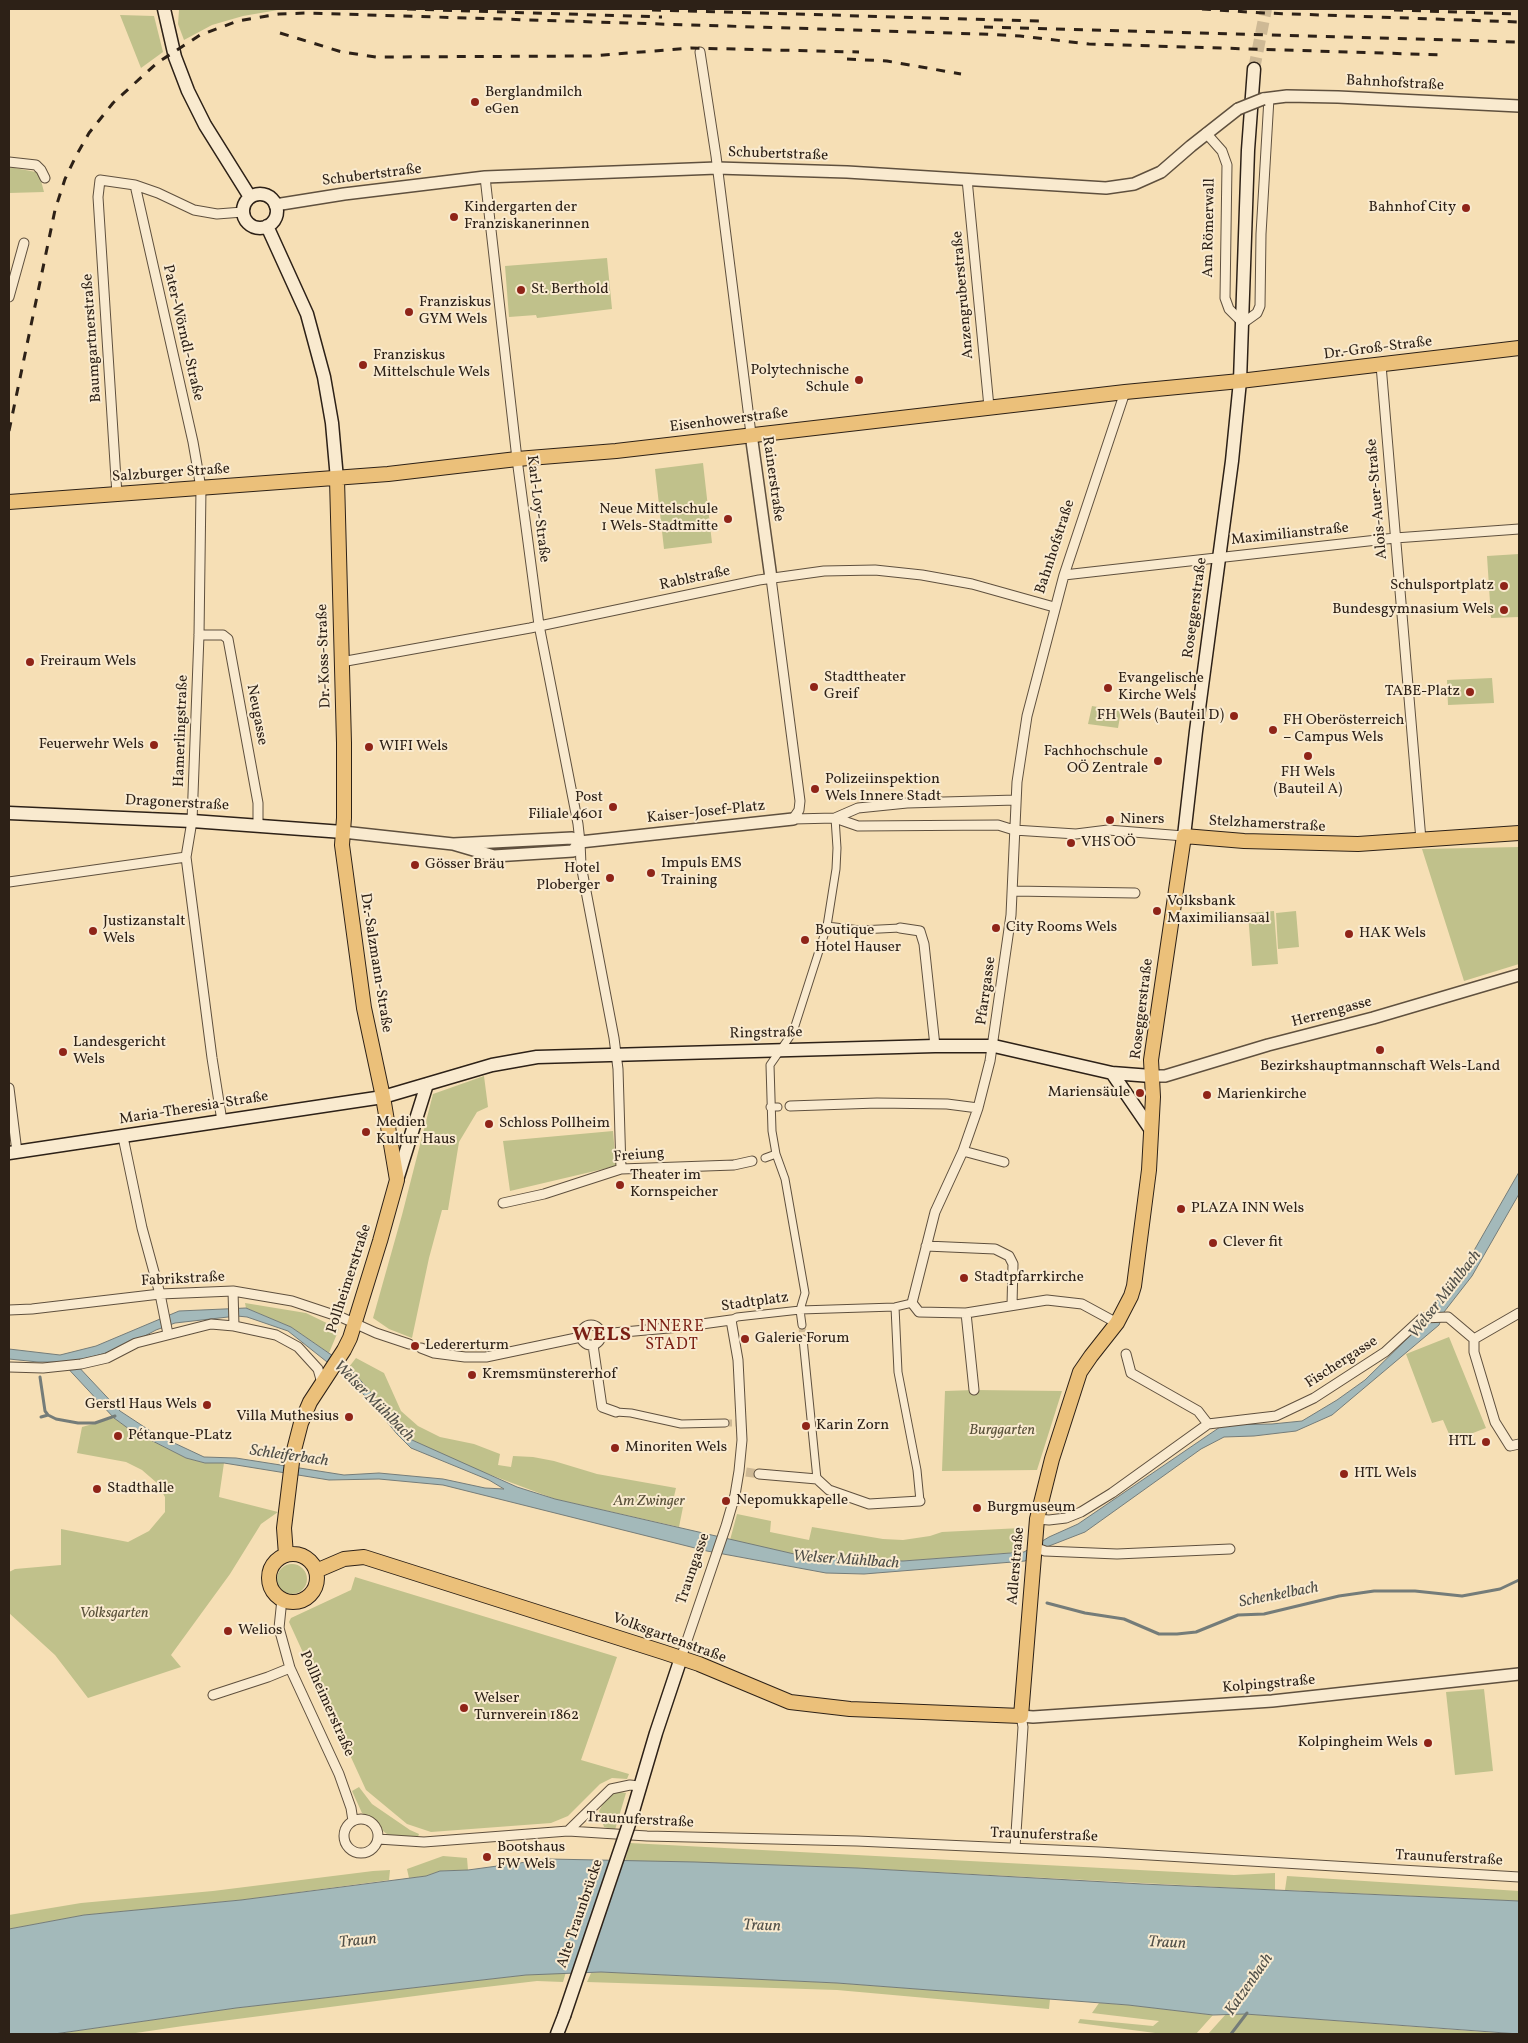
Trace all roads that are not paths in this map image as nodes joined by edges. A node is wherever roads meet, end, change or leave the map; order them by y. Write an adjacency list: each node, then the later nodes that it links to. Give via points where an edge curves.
1 (164, 9): 14 (main road, via 175,57 188,91)
2 (700, 52): 9 (street, Rainerstraße)
3 (1254, 69): 20 (main road)
4 (1266, 98): 5 (street, Bahnhofstraße, via 1338,97); 6 (street, Bahnhofstraße, bridge); 20 (street, via 1260,306 1257,313)
5 (1519, 106)
6 (1238, 109): 7 (street, Schubertstraße)
7 (1206, 133): 12 (street, Schubertstraße, via 1161,172 1134,184 1106,188); 20 (street, Am Römerwall, via 1222,152 1227,166 1225,298 1229,309)
8 (9, 162): 11 (street, via 36,165)
9 (717, 168): 10 (street, Schubertstraße); 12 (street, Schubertstraße); 26 (street, Rainerstraße)
10 (485, 177): 15 (street, Schubertstraße); 27 (street, Karl-Loy-Straße)
11 (45, 178)
12 (967, 179): 25 (street, Anzengruberstraße)
13 (135, 185): 16 (street, via 194,210 217,214); 29 (street, Pater-Wörndl-Straße); 30 (street, Baumgartnerstraße, via 100,180 98,197)
14 (250, 197): 15 (main road, via 261,195); 16 (main road)
15 (275, 205): 17 (main road, via 276,216)
16 (243, 212): 17 (main road, via 253,226)
17 (267, 226): 28 (main road, via 309,323 324,377 332,423)
18 (24, 243): 19 (street)
19 (9, 297)
20 (1243, 323): 23 (main road)
21 (1519, 348): 22 (main road, Dr.-Groß-Straße)
22 (1381, 365): 23 (main road, Dr.-Groß-Straße); 33 (street, Alois-Auer-Straße)
23 (1240, 382): 24 (main road); 34 (main road, Roseggerstraße)
24 (1125, 392): 25 (main road, Eisenhowerstraße); 35 (street, Bahnhofstraße)
25 (989, 407): 26 (main road, Eisenhowerstraße)
26 (750, 434): 27 (main road, Eisenhowerstraße, via 616,451); 36 (street, Rainerstraße)
27 (517, 459): 28 (main road, Eisenhowerstraße); 38 (street, Karl-Loy-Straße)
28 (336, 479): 29 (main road, Salzburger Straße); 40 (main road, Dr.-Koss-Straße)
29 (201, 488): 30 (main road, Salzburger Straße); 39 (street, Hamerlingstraße)
30 (117, 495): 31 (main road, Salzburger Straße)
31 (9, 502)
32 (1519, 529): 33 (street, Maximilianstraße)
33 (1394, 538): 34 (street, Maximilianstraße); 51 (street, Alois-Auer-Straße)
34 (1219, 557): 35 (street, Maximilianstraße); 50 (main road, Roseggerstraße)
35 (1064, 575): 37 (street, Bahnhofstraße)
36 (771, 578): 37 (street, Rablstraße, via 875,570 972,584); 38 (street, Rablstraße); 44 (street, Rainerstraße, via 800,801)
37 (1054, 607): 41 (street, Bahnhofstraße, via 1028,716)
38 (539, 625): 40 (street, Rablstraße); 52 (street, Karl-Loy-Straße)
39 (199, 634): 45 (street, Hamerlingstraße); 46 (street, Neugasse, via 228,639 258,803)
40 (341, 662): 48 (main road, Dr.-Koss-Straße)
41 (1016, 800): 43 (street, Kaiser-Josef-Platz, via 907,803 858,808); 47 (street, Bahnhofstraße)
42 (9, 813): 45 (main road, Dragonerstraße)
43 (835, 818): 44 (street, Kaiser-Josef-Platz); 47 (street, Kaiser-Josef-Platz, via 858,826 998,825); 57 (street, via 836,862)
44 (793, 819): 52 (street, Kaiser-Josef-Platz)
45 (192, 821): 46 (main road, Dragonerstraße); 53 (street, Hamerlingstraße)
46 (258, 826): 48 (main road, Dragonerstraße)
47 (1014, 830): 50 (street, Stelzhamerstraße, via 1076,834 1108,830); 55 (street, Pfarrgasse)
48 (343, 832): 52 (street, Kaiser-Josef-Platz, via 453,844 494,856 573,851); 68 (main road, Dr.-Salzmann-Straße, via 342,845 364,1008)
49 (1519, 833): 51 (main road, Stelzhamerstraße)
50 (1184, 836): 51 (main road, Stelzhamerstraße, via 1328,844); 65 (main road, Roseggerstraße)
51 (1421, 840)
52 (580, 842): 63 (street, Karl-Loy-Straße, via 581,865)
53 (186, 857): 54 (street); 71 (street, Hamerlingstraße)
54 (9, 882)
55 (1013, 891): 56 (street); 61 (street, Pfarrgasse)
56 (1135, 893)
57 (827, 926): 58 (street, via 860,930); 62 (street, via 793,1032)
58 (900, 928): 60 (street, via 920,931 924,944)
59 (1519, 974): 65 (street, Herrengasse, via 1165,1076)
60 (935, 1046): 61 (main road, Ringstraße); 62 (main road, Ringstraße)
61 (994, 1046): 64 (main road, Ringstraße); 70 (street, Pfarrgasse)
62 (779, 1050): 63 (main road, Ringstraße); 76 (street, via 770,1065)
63 (617, 1054): 66 (main road, Ringstraße, via 516,1059); 80 (street, Karl-Loy-Straße)
64 (1112, 1073): 65 (main road, Ringstraße); 72 (main road)
65 (1151, 1076): 72 (main road, Adlerstraße)
66 (426, 1084): 68 (main road, Ringstraße); 81 (main road, Pollheimerstraße)
67 (9, 1088): 75 (street)
68 (384, 1097): 71 (main road, Maria-Theresia-Straße); 81 (main road, Pollheimerstraße)
69 (790, 1106): 70 (street, via 877,1103)
70 (978, 1108): 74 (street, Pfarrgasse)
71 (222, 1121): 73 (main road, Maria-Theresia-Straße)
72 (1151, 1130): 96 (main road, Adlerstraße, via 1134,1286)
73 (123, 1137): 75 (main road, Maria-Theresia-Straße); 84 (street)
74 (962, 1151): 79 (street); 83 (street, Pfarrgasse, via 935,1212)
75 (13, 1152)
76 (776, 1154): 77 (street); 90 (street, via 801,1267 805,1293)
77 (766, 1158)
78 (752, 1161): 80 (street, Freiung, via 734,1165)
79 (1004, 1162)
80 (621, 1169): 82 (street, Freiung, via 544,1194)
81 (397, 1180): 95 (main road, Pollheimerstraße)
82 (503, 1203)
83 (926, 1246): 86 (street, Pfarrgasse); 87 (street, via 995,1249 1009,1256 1013,1264)
84 (160, 1294): 85 (street, Fabrikstraße); 89 (street, Fabrikstraße); 98 (street)
85 (233, 1295): 94 (street); 95 (street, Fabrikstraße, via 292,1301)
86 (912, 1303): 88 (street, Stadtplatz); 91 (street, via 919,1312)
87 (1012, 1305): 91 (street); 96 (street, via 1047,1300 1082,1304)
88 (895, 1307): 90 (street, Stadtplatz); 116 (street, via 898,1372)
89 (9, 1310)
90 (800, 1310): 93 (street, Stadtplatz); 97 (street)
91 (966, 1313): 109 (street)
92 (1519, 1313): 102 (street)
93 (730, 1320): 99 (street, Stadtplatz); 123 (street, Traungasse, via 738,1360 743,1471)
94 (234, 1321): 98 (street); 108 (street, via 276,1335 298,1347 318,1370)
95 (355, 1323): 103 (street); 108 (main road, Pollheimerstraße, via 340,1356)
96 (1118, 1323): 117 (main road, Adlerstraße, via 1080,1372)
97 (802, 1325)
98 (167, 1331): 107 (street, via 107,1358 81,1364)
99 (601, 1334): 100 (street, Stadtplatz, via 598,1328 588,1326); 104 (street, via 598,1343)
100 (582, 1337): 104 (street, via 584,1342); 105 (street, Stadtplatz, via 486,1357 434,1353)
101 (803, 1339): 115 (street)
102 (1474, 1339): 112 (street, Fischergasse, via 1448,1317 1425,1317 1385,1352 1314,1398 1276,1416); 113 (street, via 1474,1352 1495,1422)
103 (409, 1344)
104 (593, 1345): 110 (street, via 602,1407)
105 (421, 1348)
106 (1126, 1354): 112 (street, via 1131,1373 1198,1411)
107 (9, 1367)
108 (322, 1383): 120 (main road, Pollheimerstraße, via 301,1422 291,1468 284,1528)
109 (974, 1390)
110 (616, 1412): 111 (street, via 631,1412 681,1424)
111 (725, 1423)
112 (1208, 1424): 117 (street, Fischergasse, via 1081,1512 1066,1518)
113 (1515, 1445)
114 (759, 1474): 115 (street)
115 (817, 1479): 116 (street, via 829,1490 869,1504)
116 (920, 1501)
117 (1037, 1519): 119 (main road, Adlerstraße)
118 (1230, 1549): 119 (street, via 1117,1554)
119 (1037, 1550): 127 (main road, Adlerstraße)
120 (286, 1555): 121 (main road, via 300,1555); 122 (main road, via 274,1563 269,1576 272,1590)
121 (316, 1571): 122 (main road, via 311,1593 298,1601); 123 (main road, Volksgartenstraße, via 344,1559 364,1557)
122 (282, 1599): 124 (street, Pollheimerstraße, via 279,1628)
123 (681, 1658): 127 (main road, Volksgartenstraße, via 790,1702 850,1709); 128 (main road, Traungasse)
124 (290, 1668): 126 (street); 129 (street, Pollheimerstraße, via 339,1774 352,1808)
125 (1519, 1674): 127 (street, Kolpingstraße, via 1272,1701)
126 (213, 1695)
127 (1021, 1716): 133 (street, Adlerstraße)
128 (639, 1786): 130 (main road, Traungasse); 131 (street, Traunuferstraße, via 630,1784 612,1788)
129 (353, 1820): 132 (street, via 369,1821 376,1828); 132 (street, via 343,1835 350,1851 368,1852)
130 (630, 1821): 135 (main road, Alte Traunbrücke, bridge)
131 (568, 1831): 132 (street, Traunuferstraße, via 424,1842); 133 (street, Traunuferstraße)
132 (378, 1839)
133 (1016, 1848): 134 (street, Traunuferstraße)
134 (1519, 1877)
135 (564, 2016): 136 (main road, Alte Traunbrücke); 137 (main road)
136 (557, 2034)
137 (564, 2034)

